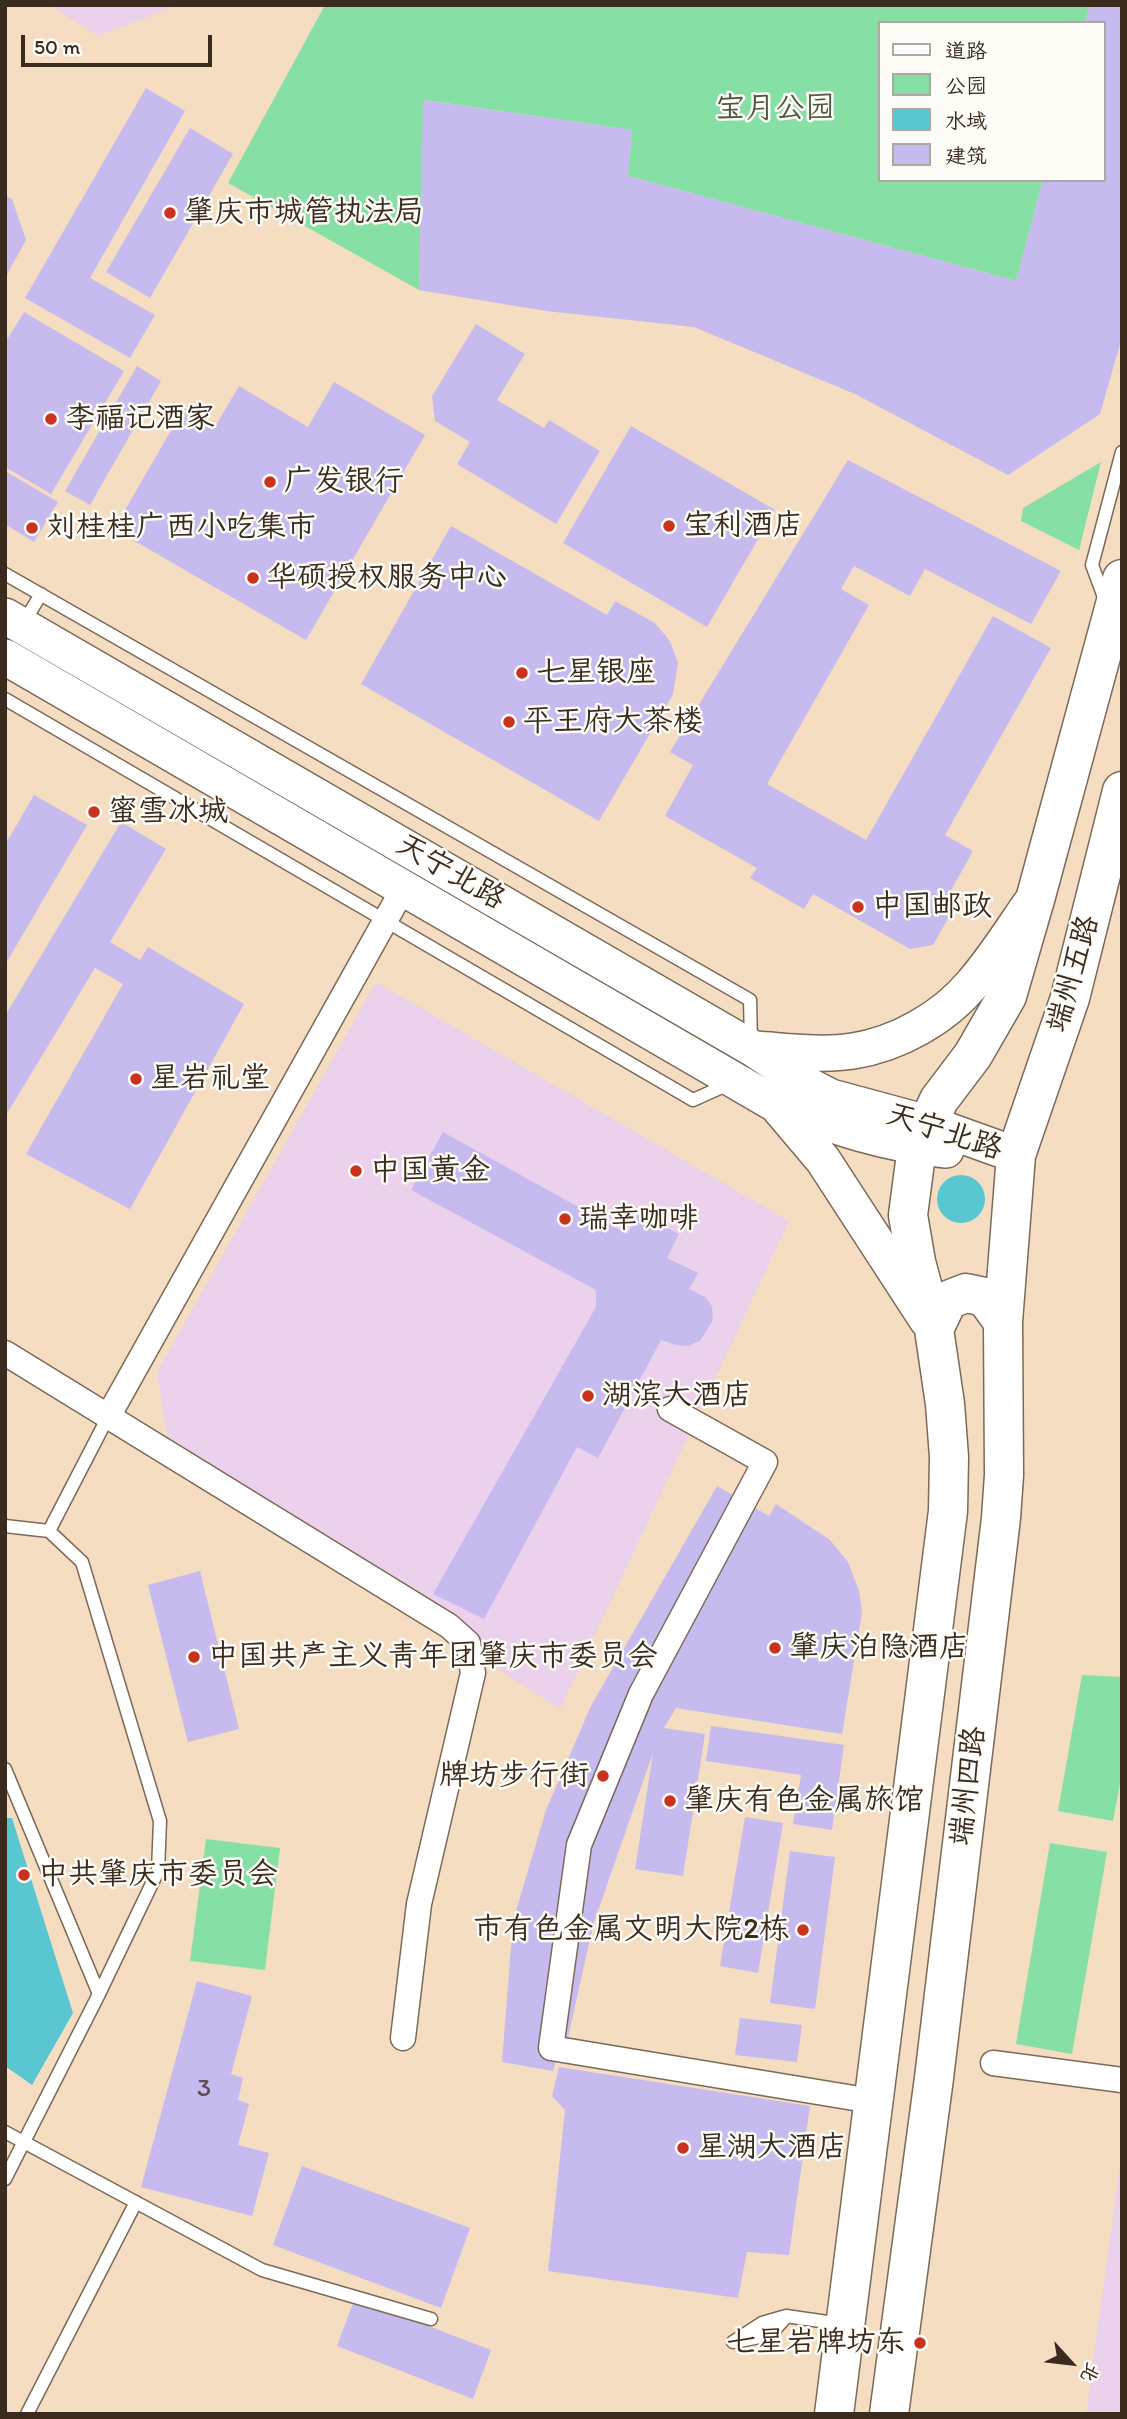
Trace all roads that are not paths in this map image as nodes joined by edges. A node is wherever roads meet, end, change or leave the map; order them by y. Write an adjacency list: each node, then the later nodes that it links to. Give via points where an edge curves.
1 (1122, 452): 5 (lane, via 1092,565)
2 (5, 574): 4 (lane)
3 (1122, 579): 5 (main road, 端州五路)
4 (41, 594): 6 (lane); 12 (lane, via 750,1000)
5 (1111, 618): 10 (main road, 端州五路)
6 (11, 639): 9 (main road, 天宁北路); 12 (main road, 天宁北路)
7 (5, 699): 11 (lane)
8 (1122, 791): 16 (main road, 端州五路, via 1070,998)
9 (404, 889): 11 (street); 13 (main road, 天宁北路)
10 (1036, 896): 12 (main road, via 973,984 924,1025 853,1051); 15 (main road, 端州五路, via 1007,996 973,1055 939,1100)
11 (385, 920): 13 (lane, via 693,1100); 21 (street)
12 (752, 1048): 15 (main road, 天宁北路, via 831,1097)
13 (734, 1081): 14 (main road, 天宁北路)
14 (777, 1105): 15 (main road, 天宁北路, via 842,1130); 18 (main road, via 829,1169)
15 (922, 1135): 16 (main road, 天宁北路); 18 (main road, 端州四路, via 908,1215)
16 (1016, 1155): 17 (main road, 端州四路)
17 (1003, 1322): 18 (main road, via 985,1297 967,1293 948,1300); 39 (main road, 端州四路, via 1001,1518)
18 (934, 1329): 29 (main road, 端州四路, via 945,1404 948,1511)
19 (5, 1353): 21 (street)
20 (670, 1409): 29 (street, via 765,1462 641,1694 579,1845 551,2048)
21 (109, 1415): 23 (lane); 26 (street, via 449,1626 468,1643 473,1673 419,1904)
22 (5, 1526): 23 (lane)
23 (48, 1531): 25 (lane, via 82,1562 160,1821 158,1871)
24 (5, 1769): 25 (lane)
25 (99, 1994): 31 (lane)
26 (403, 2038)
27 (993, 2063): 28 (street)
28 (1122, 2080)
29 (872, 2101): 36 (main road, 端州四路)
30 (5, 2132): 31 (lane)
31 (24, 2141): 32 (lane); 33 (lane)
32 (5, 2179)
33 (136, 2202): 35 (lane, via 262,2270); 37 (lane)
34 (786, 2316): 36 (lane)
35 (431, 2319)
36 (844, 2325): 38 (main road, 端州四路)
37 (27, 2414)
38 (834, 2414)
39 (889, 2414)

